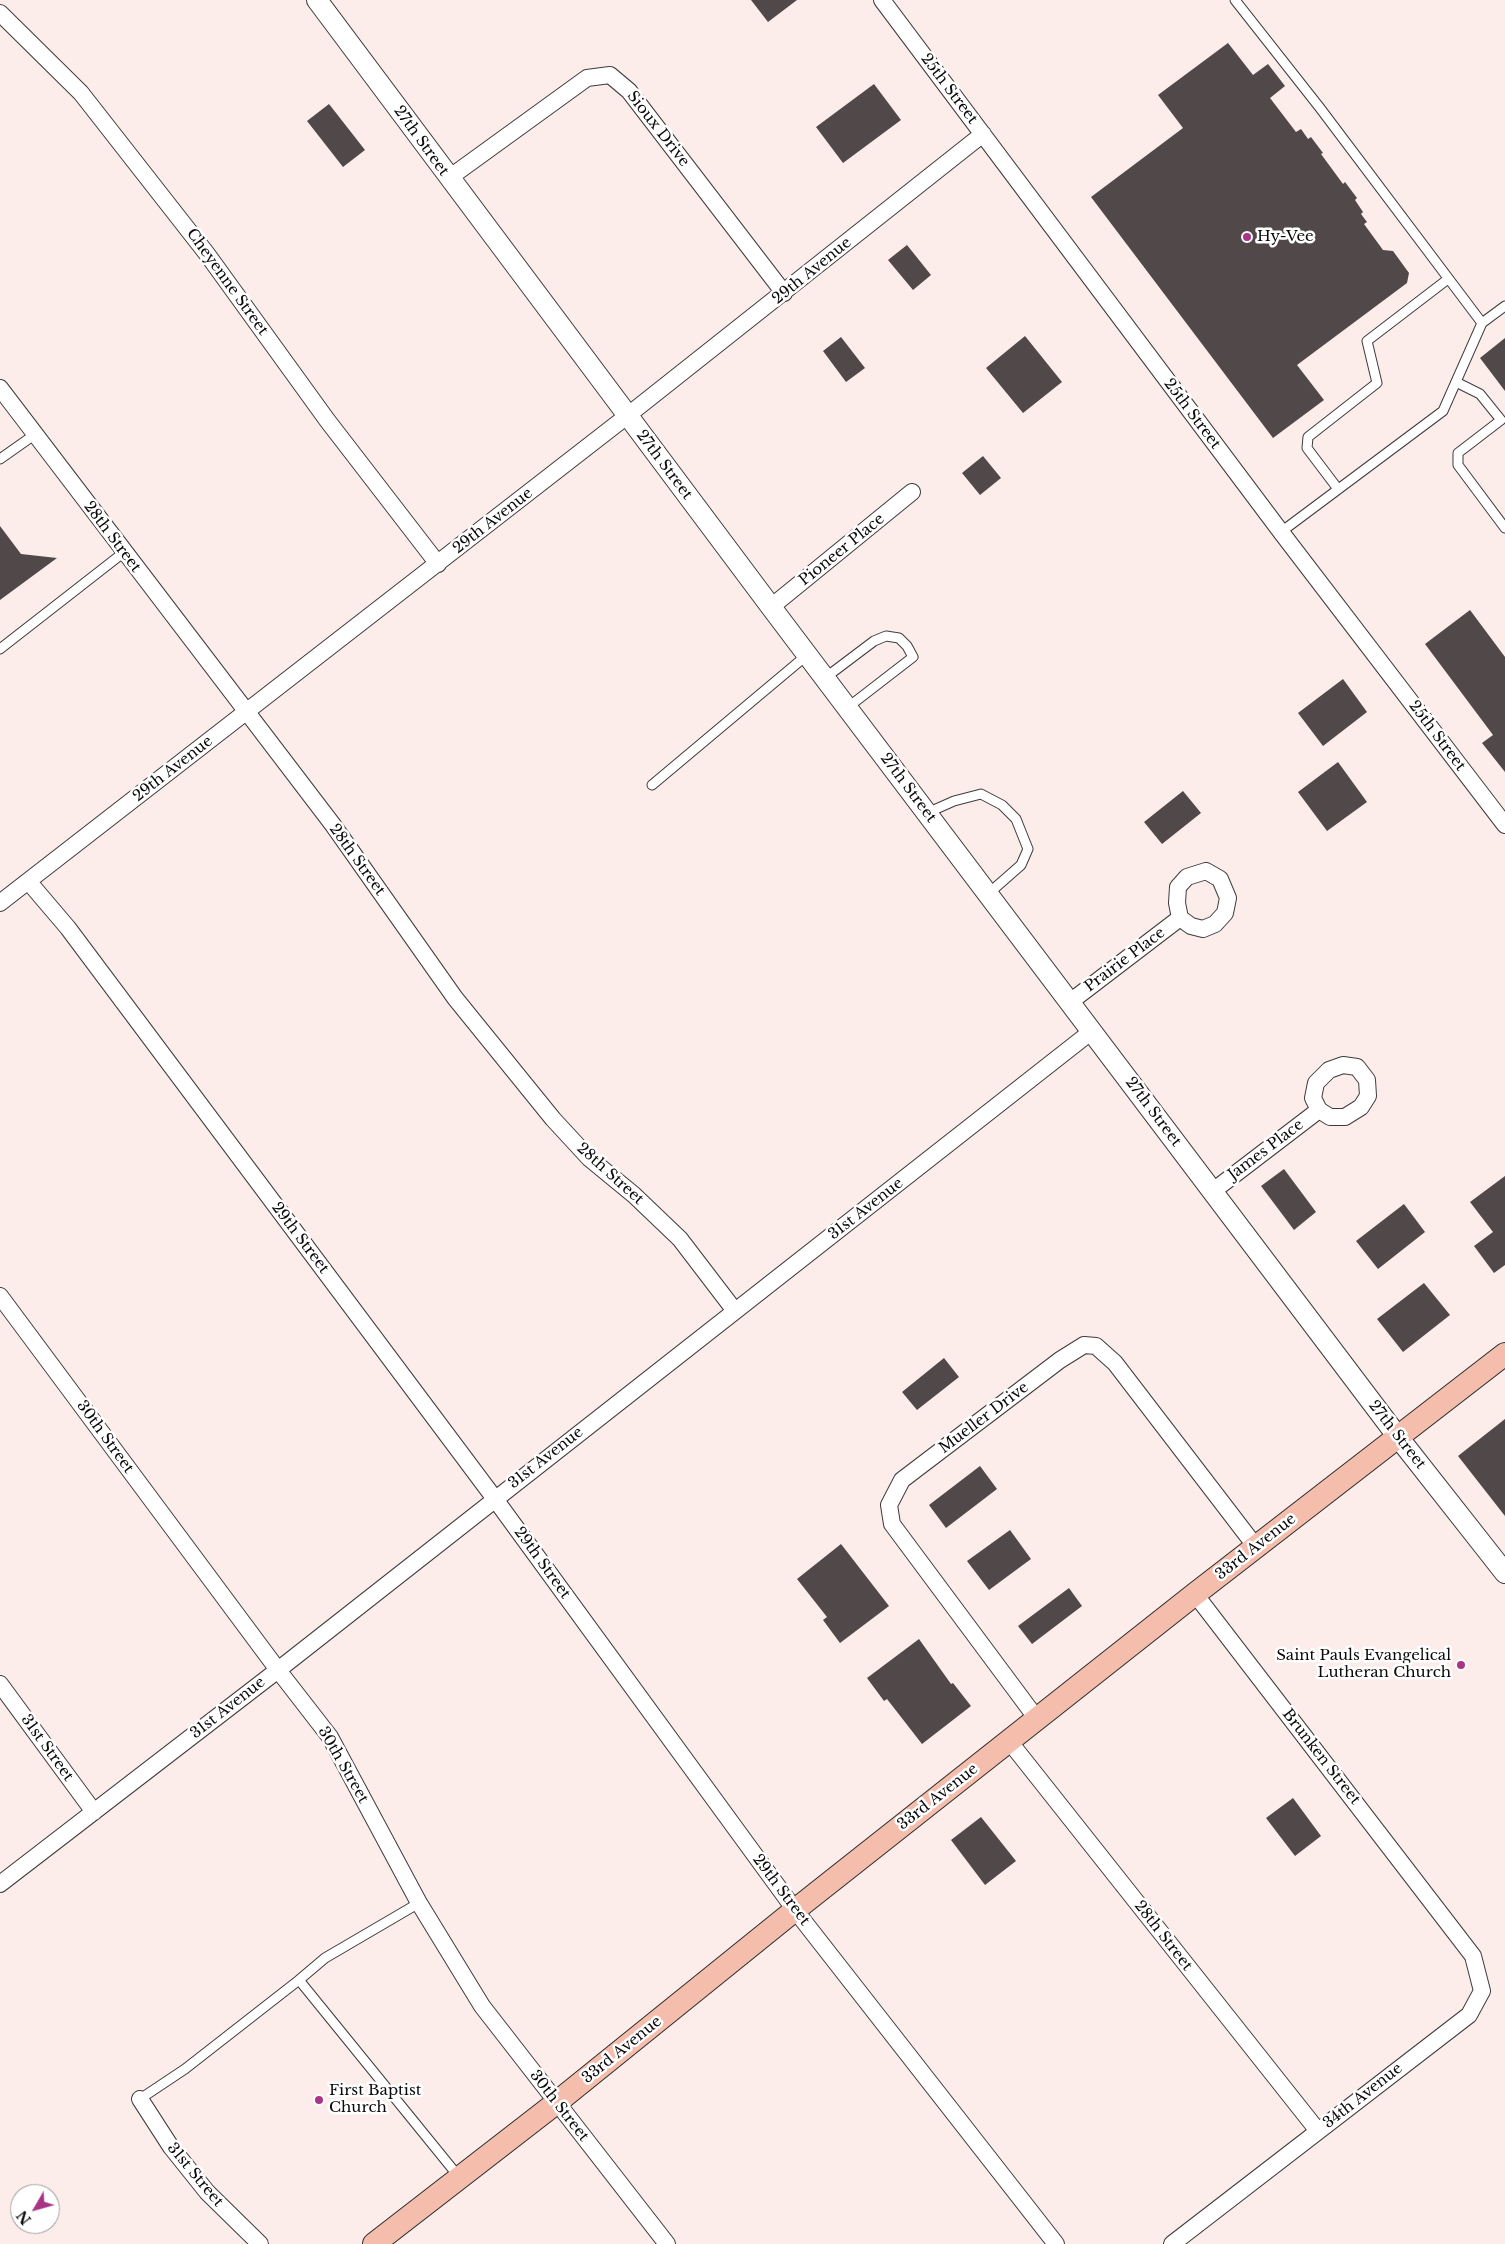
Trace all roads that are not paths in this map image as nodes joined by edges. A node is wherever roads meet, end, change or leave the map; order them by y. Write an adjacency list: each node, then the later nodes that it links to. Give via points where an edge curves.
1 (317, 0): 6 (street, 27th Street)
2 (882, 0): 5 (street, 25th Street)
3 (1235, 0): 7 (lane)
4 (0, 13): 22 (street, Cheyenne Street, via 81,93 201,246 327,420)
5 (982, 134): 8 (street, 29th Avenue); 20 (street, 25th Street)
6 (449, 178): 8 (street, Sioux Drive, via 587,78 610,75 629,91); 13 (street, 27th Street)
7 (1448, 279): 10 (lane); 17 (lane, via 1367,341 1377,384 1308,437 1307,448)
8 (784, 293): 13 (street, 29th Avenue)
9 (1505, 306): 10 (lane)
10 (1482, 323): 11 (lane)
11 (1456, 382): 14 (lane, via 1480,394); 17 (lane, via 1443,411)
12 (0, 388): 15 (street, 28th Street)
13 (627, 416): 22 (street, 29th Avenue); 23 (street, 27th Street)
14 (1503, 423): 19 (lane, via 1458,453 1458,464)
15 (34, 435): 16 (lane); 21 (street, 28th Street)
16 (0, 459)
17 (1338, 489): 20 (lane)
18 (912, 492): 23 (street, Pioneer Place)
19 (1505, 528)
20 (1281, 532): 31 (street, 25th Street)
21 (123, 553): 24 (lane); 28 (street, 28th Street)
22 (438, 564): 28 (street, 29th Avenue)
23 (771, 607): 25 (street, 27th Street)
24 (0, 649)
25 (808, 655): 26 (street, 27th Street); 29 (lane)
26 (825, 678): 27 (street, 27th Street); 27 (lane, via 874,641 886,636 899,638 907,646 913,657)
27 (847, 708): 30 (street, 27th Street)
28 (246, 713): 32 (street, 29th Avenue); 41 (street, 28th Street, via 333,825 455,998 553,1119 590,1158 680,1239)
29 (652, 785)
30 (927, 813): 33 (street, 27th Street); 33 (lane, via 981,794 1002,804 1016,819 1028,849 1021,865)
31 (1505, 825)
32 (28, 881): 34 (street, 29th Avenue); 44 (street, 29th Street, via 74,936)
33 (988, 894): 36 (street, 27th Street)
34 (0, 903)
35 (1180, 918): 36 (street, Prairie Place)
36 (1070, 1002): 37 (street, 27th Street)
37 (1092, 1031): 39 (street, 27th Street); 41 (street, 31st Avenue)
38 (1319, 1110): 39 (street, James Place)
39 (1212, 1191): 43 (street, 27th Street)
40 (0, 1296): 48 (street, 30th Street)
41 (735, 1311): 44 (street, 31st Avenue)
42 (1505, 1354): 43 (main road, 33rd Avenue)
43 (1398, 1437): 45 (main road, 33rd Avenue); 46 (street, 27th Street)
44 (495, 1499): 48 (street, 31st Avenue); 55 (street, 29th Street)
45 (1256, 1547): 47 (main road, 33rd Avenue); 50 (street, Mueller Drive, via 1115,1363 1096,1346 1084,1345 1060,1360 902,1480 889,1505 892,1524)
46 (1505, 1572)
47 (1195, 1594): 50 (main road, 33rd Avenue); 56 (street, Brunken Street)
48 (278, 1670): 52 (street, 31st Avenue); 54 (street, 30th Street, via 330,1737)
49 (0, 1684): 52 (street, 31st Street)
50 (1037, 1719): 51 (main road, 33rd Avenue)
51 (1008, 1741): 55 (main road, 33rd Avenue); 60 (street, 28th Street)
52 (94, 1812): 53 (street, 31st Avenue)
53 (0, 1884)
54 (419, 1903): 57 (lane, via 325,1958); 59 (street, 30th Street, via 482,2006)
55 (795, 1910): 59 (main road, 33rd Avenue); 65 (street, 29th Street)
56 (1446, 1920): 60 (street, 34th Avenue, via 1473,1956 1482,1991 1469,2015)
57 (299, 1980): 58 (lane, via 185,2069); 61 (lane)
58 (140, 2099): 62 (street, 31st Street, via 170,2147 207,2192)
59 (556, 2103): 61 (main road, 33rd Avenue); 64 (street, 30th Street)
60 (1318, 2131): 66 (street, 34th Avenue)
61 (459, 2178): 63 (main road, 33rd Avenue)
62 (260, 2244)
63 (374, 2244)
64 (668, 2244)
65 (1056, 2244)
66 (1172, 2244)

